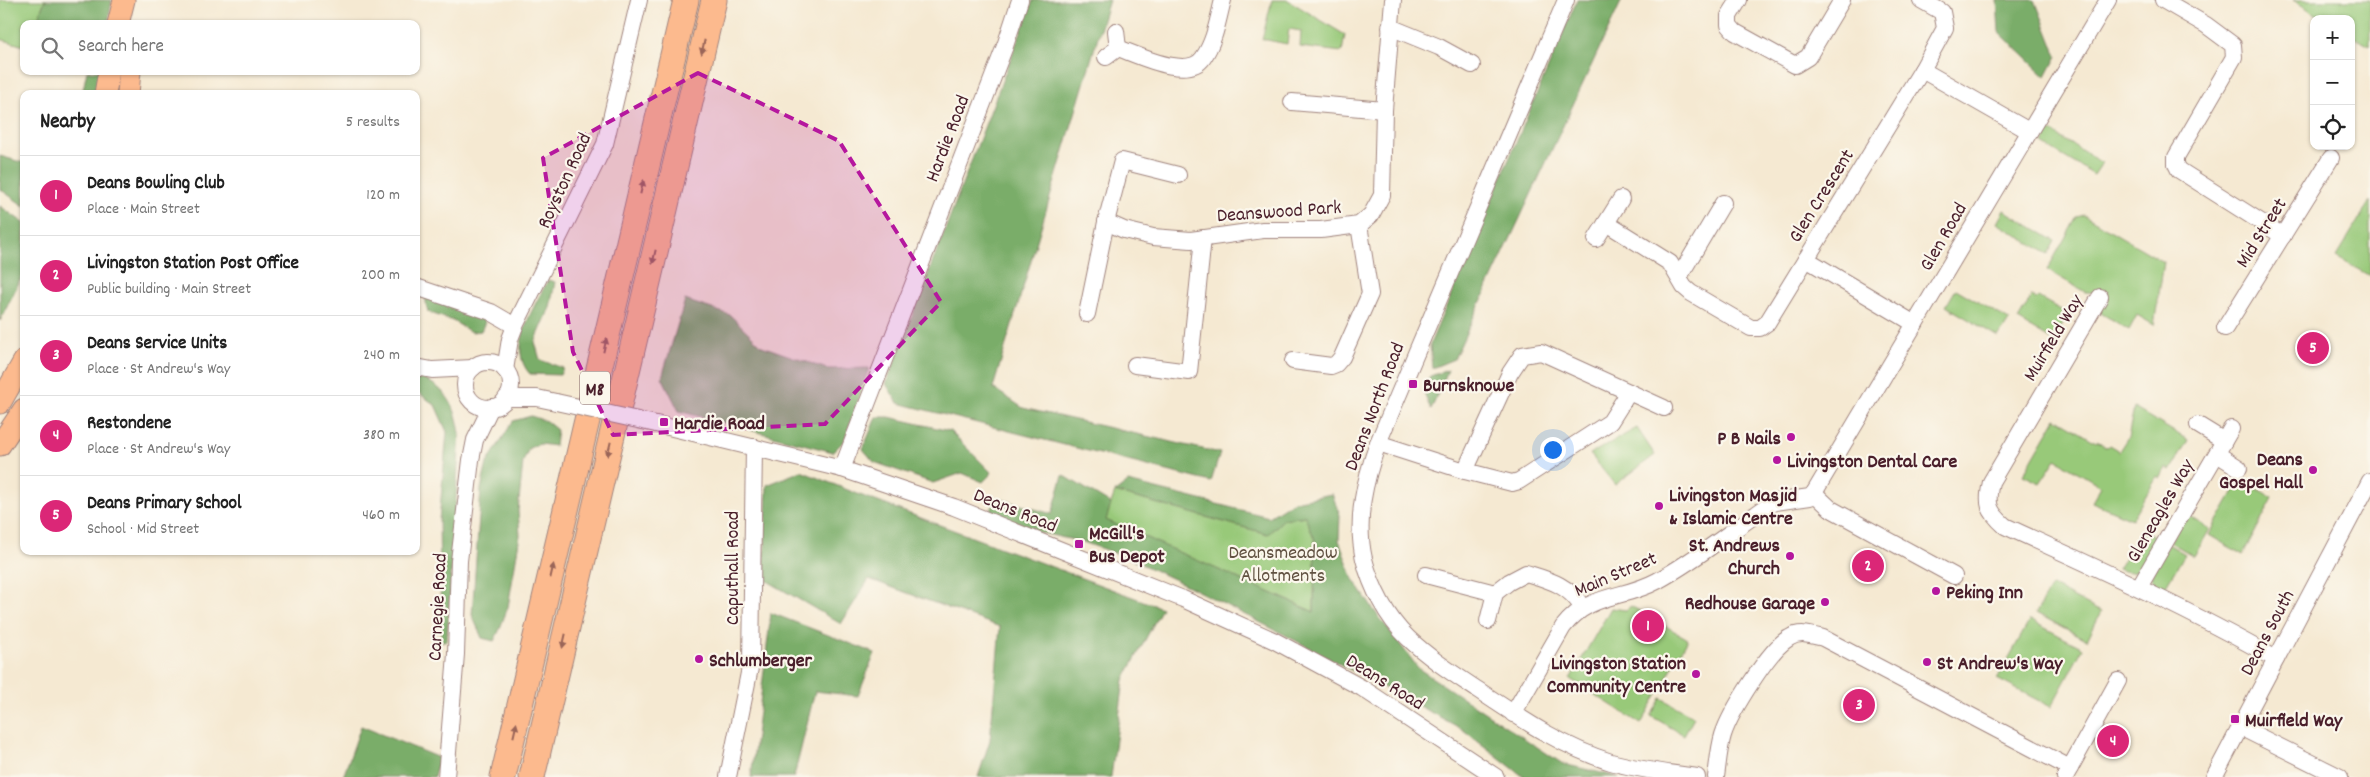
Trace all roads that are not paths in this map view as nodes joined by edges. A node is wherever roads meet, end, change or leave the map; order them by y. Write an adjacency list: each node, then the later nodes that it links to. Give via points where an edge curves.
1 (124, 0): 15 (main road)
2 (135, 0): 16 (main road)
3 (639, 0): 45 (street, Royston Road, via 606,144)
4 (686, 0): 84 (highway, M8, one-way to 4)
5 (714, 0): 85 (highway, M8, one-way to 85)
6 (1020, 0): 66 (street, Hardie Road)
7 (1223, 0): 18 (street, via 1210,45 1197,64 1180,68 1112,53)
8 (1393, 0): 17 (street, Deanswood Park)
9 (1566, 0): 62 (street, Deans North Road)
10 (1739, 0): 11 (street, via 1729,16 1728,25 1794,65 1808,57)
11 (1842, 0)
12 (1921, 0): 20 (street, Glen Crescent, via 1942,12 1945,28)
13 (2108, 0): 27 (street, Glen Road)
14 (2163, 0): 35 (street, via 2233,45 2234,57 2176,157 2179,170)
15 (119, 20)
16 (134, 20)
17 (1390, 26): 19 (street); 26 (street, Deanswood Park)
18 (1116, 31)
19 (1472, 65)
20 (1922, 70): 27 (street); 38 (street, Glen Crescent)
21 (108, 75): 23 (main road)
22 (130, 75): 24 (main road)
23 (106, 90)
24 (128, 90)
25 (1292, 102): 26 (street)
26 (1384, 110): 34 (street, Deanswood Park, via 1382,195 1371,215)
27 (2029, 131): 43 (street, Glen Road)
28 (2331, 158): 35 (street, Mid Street)
29 (1178, 175): 32 (street, via 1122,161)
30 (1621, 199): 33 (street)
31 (1723, 203): 39 (street)
32 (1106, 222): 36 (street, Deanswood Park, via 1153,237); 42 (street)
33 (1606, 222): 37 (street); 39 (street, via 1670,263)
34 (1359, 225): 36 (street, Deanswood Park, via 1321,230 1263,230); 46 (street, Deanswood Park, via 1370,294 1342,357 1330,366)
35 (2282, 236): 44 (street, Mid Street)
36 (1203, 238): 48 (street, Deanswood Park, via 1189,372)
37 (1596, 239)
38 (1806, 259): 39 (street, via 1767,323 1760,328 1751,328 1691,293); 43 (street, Glen Crescent)
39 (1679, 277)
40 (420, 288): 45 (street, via 491,312)
41 (2100, 297): 73 (street, Muirfield Way, via 1991,482 1988,498 1990,511 2005,526)
42 (1087, 314)
43 (1915, 324): 69 (street, Glen Road)
44 (2225, 328)
45 (512, 333): 47 (street, Royston Road); 52 (street, Royston Road)
46 (1293, 361)
47 (490, 362): 51 (street); 52 (street, via 499,364)
48 (1135, 365)
49 (20, 368): 55 (main road)
50 (424, 368): 51 (street); 54 (street)
51 (473, 368): 54 (street, via 465,381)
52 (507, 383): 56 (street, via 500,404); 64 (street, Deans Road, bridge, via 537,398)
53 (1629, 392): 57 (street); 67 (street, via 1610,422 1519,481 1512,483); 67 (street, via 1541,352 1522,356 1510,373)
54 (469, 395): 56 (street, via 481,406); 60 (street, Carnegie Road)
55 (0, 403)
56 (491, 407): 60 (street, Carnegie Road)
57 (1664, 408)
58 (20, 415): 63 (main road)
59 (2198, 425): 61 (street, Gleneagles Way)
60 (475, 440): 83 (street, Carnegie Road, via 460,561)
61 (2224, 442): 65 (street, Gleneagles Way); 73 (street, Gleneagles Way)
62 (1378, 443): 67 (street); 79 (street, Deans North Road, via 1361,504 1364,558 1372,582 1407,637)
63 (0, 445)
64 (754, 448): 66 (street, Deans Road); 86 (street, Caputhall Road, via 752,663)
65 (2240, 468)
66 (842, 469): 87 (street, Deans Road, via 954,507 1091,561 1275,641 1362,688)
67 (1465, 471)
68 (2370, 482): 70 (street, Deans South)
69 (1814, 493): 72 (street, via 1831,509); 75 (street, Main Street, via 1810,497 1775,502 1657,581)
70 (2363, 512): 77 (street, Deans South)
71 (1426, 575): 74 (street, via 1451,586)
72 (1954, 576)
73 (2139, 587): 77 (street, Muirfield Way, via 2211,622)
74 (1495, 593): 75 (street, via 1526,573 1554,581 1575,595); 76 (street)
75 (1582, 607): 79 (street, Main Street, via 1563,626)
76 (1488, 621)
77 (2276, 659): 80 (street, Deans South)
78 (2118, 681): 82 (street)
79 (1513, 714): 88 (street, Deans North Road, via 1569,746 1612,762)
80 (2240, 727): 81 (street); 90 (street, Deans South)
81 (2310, 770): 91 (street)
82 (2068, 772): 89 (street, via 1823,638 1806,634 1791,637 1775,648 1765,662 1723,734)
83 (446, 777)
84 (504, 777)
85 (532, 777)
86 (728, 777)
87 (1496, 777)
88 (1697, 777)
89 (1716, 777)
90 (2214, 777)
91 (2340, 777)

